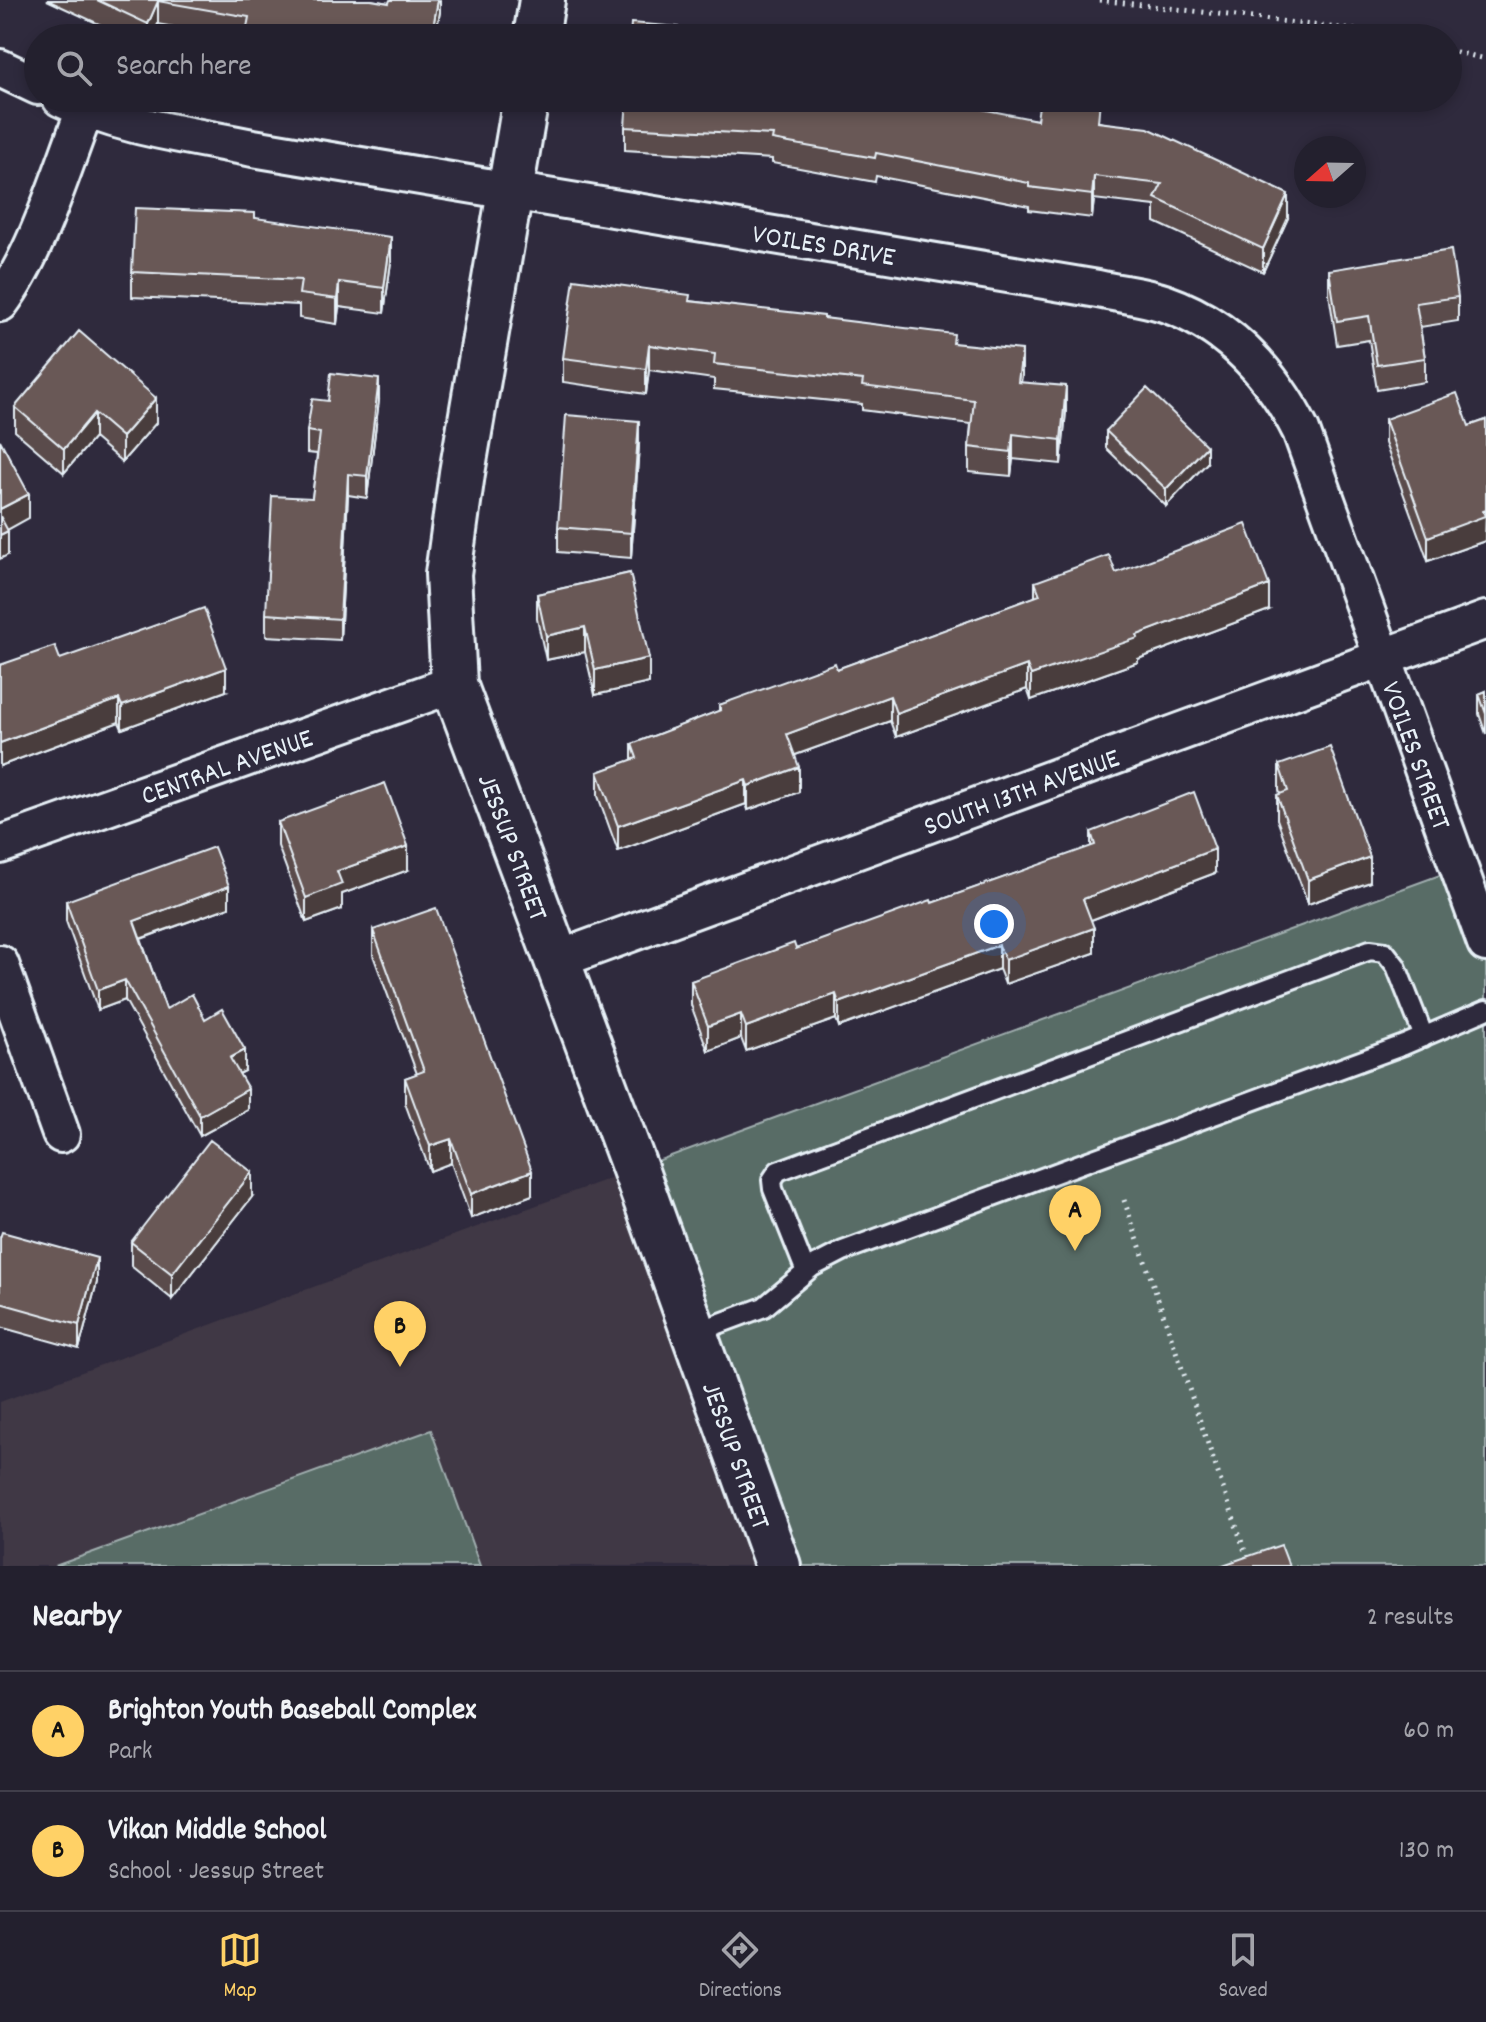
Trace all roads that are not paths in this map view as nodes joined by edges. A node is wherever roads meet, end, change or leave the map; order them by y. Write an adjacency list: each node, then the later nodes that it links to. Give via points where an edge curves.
1 (542, 0): 2 (street)
2 (538, 24)
3 (0, 68): 4 (street)
4 (24, 79)
5 (71, 112): 9 (street, via 40,227)
6 (96, 112): 8 (street, VOILES DRIVE, via 253,148)
7 (524, 112): 8 (street, JESSUP STREET)
8 (510, 192): 11 (street, VOILES DRIVE, via 1098,289 1184,312 1256,362 1287,404); 12 (street, JESSUP STREET, via 448,574)
9 (0, 303)
10 (1486, 620): 11 (street, SOUTH 13TH AVENUE)
11 (1382, 659): 14 (street, VOILES STREET); 15 (street, SOUTH 13TH AVENUE)
12 (454, 684): 13 (street, CENTRAL AVENUE); 15 (street, JESSUP STREET)
13 (0, 845)
14 (1486, 943)
15 (557, 960): 21 (street, JESSUP STREET)
16 (0, 964): 19 (street)
17 (1486, 1010): 18 (lane)
18 (1424, 1037): 20 (lane, via 843,1251); 20 (lane, via 1396,966 1385,952 1370,950 778,1171 773,1189)
19 (61, 1134)
20 (806, 1272): 21 (lane, via 764,1307)
21 (694, 1333): 22 (street, JESSUP STREET)
22 (778, 1566)

